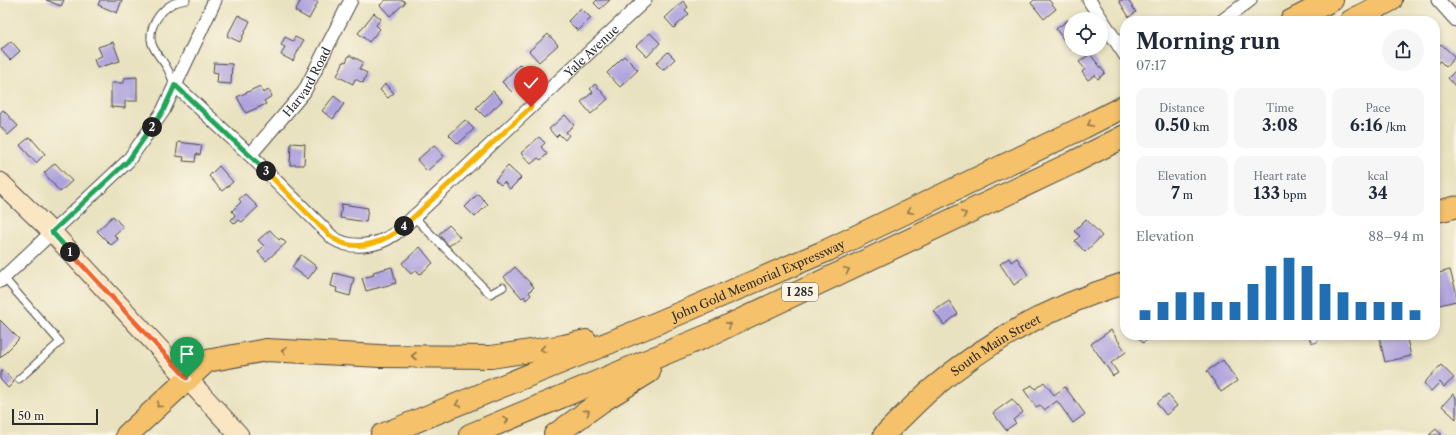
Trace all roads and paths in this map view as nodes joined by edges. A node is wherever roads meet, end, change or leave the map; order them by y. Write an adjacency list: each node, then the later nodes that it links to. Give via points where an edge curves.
1 (186, 0): 15 (lane, via 174,4 163,12 156,19 152,31 152,44)
2 (216, 0): 15 (street)
3 (351, 0): 18 (street, Harvard Road, via 304,92)
4 (645, 0): 22 (street, Yale Avenue)
5 (1089, 0): 14 (street)
6 (1250, 0): 10 (street)
7 (1332, 0): 11 (highway)
8 (1391, 0): 12 (highway)
9 (1438, 0): 13 (street)
10 (1229, 16)
11 (1301, 16)
12 (1361, 16)
13 (1456, 20)
14 (1120, 47)
15 (175, 85): 18 (street, Yale Avenue); 23 (street, via 163,111 128,161)
16 (1120, 109): 27 (highway, John Gold Memorial Expressway / I 285, one-way to 27, via 828,250)
17 (1120, 139): 28 (highway, I 285, one-way to 17)
18 (250, 155): 22 (street, Yale Avenue, via 338,241 369,245 394,235)
19 (0, 182): 23 (main road)
20 (1456, 207): 21 (main road)
21 (1440, 211)
22 (414, 217): 26 (lane, via 490,294)
23 (52, 232): 24 (street); 29 (main road)
24 (2, 279): 30 (lane, via 60,342)
25 (1120, 285): 36 (main road, South Main Street, via 1045,314 991,344 928,392)
26 (503, 287)
27 (650, 326): 29 (highway, one-way to 29, via 564,346 491,357 380,356 266,350 207,361); 33 (highway, John Gold Memorial Expressway / I 285, one-way to 33)
28 (709, 335): 34 (highway, I 285, one-way to 28); 35 (highway, one-way to 28, via 602,401)
29 (187, 378): 31 (highway, one-way to 31); 32 (main road)
30 (20, 379)
31 (127, 435)
32 (239, 435)
33 (382, 435)
34 (470, 435)
35 (555, 435)
36 (884, 435)

